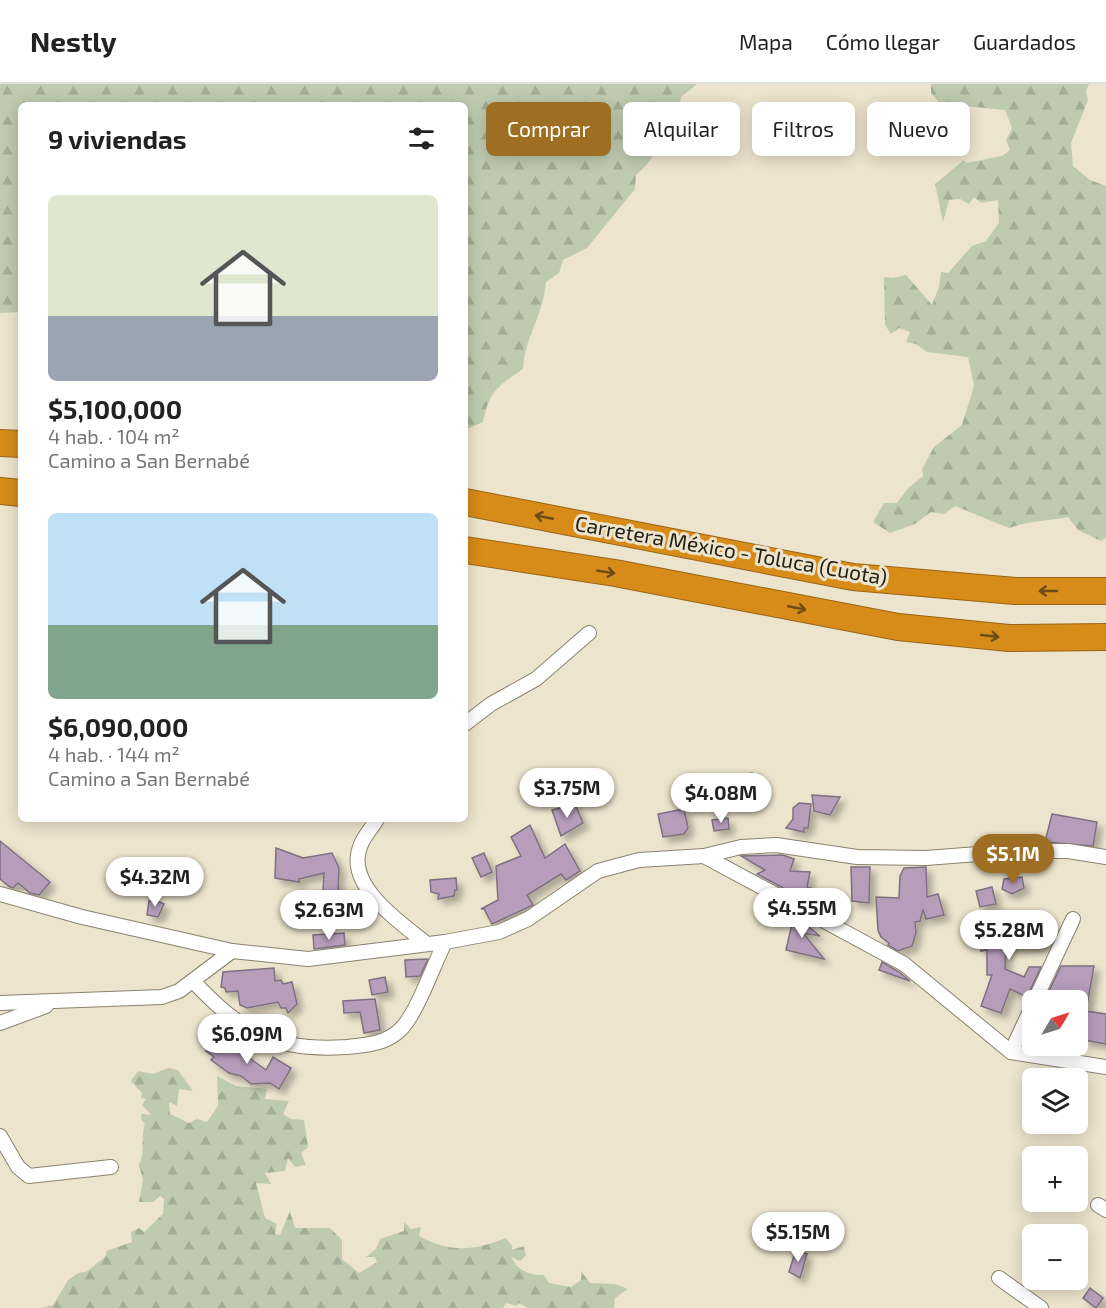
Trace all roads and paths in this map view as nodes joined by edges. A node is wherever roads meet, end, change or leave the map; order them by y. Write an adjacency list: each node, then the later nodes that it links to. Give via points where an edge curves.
1 (0, 443): 2 (highway)
2 (18, 444)
3 (0, 491): 4 (highway)
4 (18, 493)
5 (468, 503): 7 (highway, Carretera México - Toluca (Cuota), one-way to 5, via 1015,591 853,577)
6 (468, 550): 9 (highway, Carretera México - Toluca (Cuota), one-way to 9, via 615,573 898,627 1009,638)
7 (1106, 591)
8 (590, 633): 10 (street, via 536,679)
9 (1106, 637)
10 (468, 722)
11 (375, 822): 17 (street, via 359,848 358,869 378,904)
12 (704, 856): 13 (street, via 741,847 776,845 857,857 926,858 1017,851 1068,851); 16 (street, via 639,861 598,871 528,919 499,932); 25 (street, via 904,964)
13 (1106, 857)
14 (0, 894): 18 (street)
15 (1073, 919): 20 (street)
16 (445, 942): 17 (street); 19 (street, via 407,1021 391,1037 374,1043 307,1048 257,1035 222,1011)
17 (426, 944): 18 (street, via 308,959)
18 (232, 951): 19 (street)
19 (194, 981): 21 (street, via 162,997)
20 (1040, 990)
21 (56, 1002): 22 (street); 23 (street)
22 (0, 1003)
23 (0, 1023)
24 (1022, 1028): 25 (street)
25 (1011, 1052): 26 (street)
26 (1106, 1067)
27 (0, 1136): 28 (street, via 18,1167 29,1176)
28 (111, 1167)
29 (999, 1278): 30 (street)
30 (1041, 1308)

